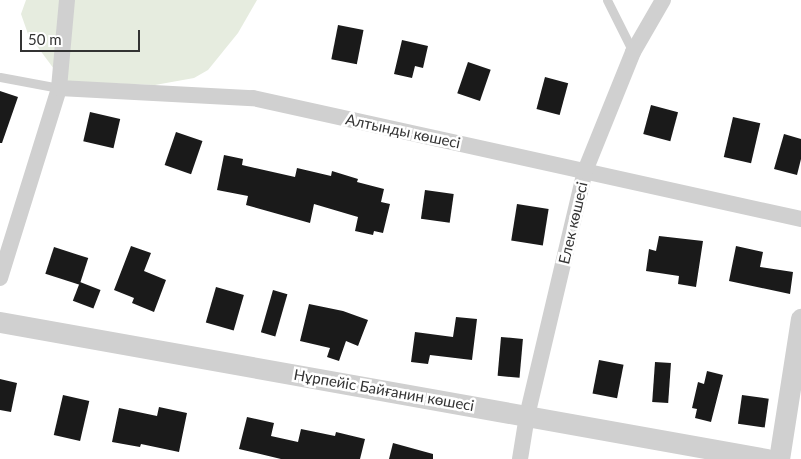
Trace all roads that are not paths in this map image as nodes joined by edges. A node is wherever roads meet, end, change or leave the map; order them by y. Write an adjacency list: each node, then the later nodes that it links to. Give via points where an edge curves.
1 (67, 0): 6 (street)
2 (607, 0): 4 (lane)
3 (663, 0): 4 (street, Елек көшесі)
4 (633, 52): 7 (street, Елек көшесі)
5 (0, 76): 6 (lane, Алтынды көшесі)
6 (59, 88): 7 (street, Алтынды көшесі, via 253,98); 9 (street)
7 (585, 171): 8 (street, Алтынды көшесі); 12 (street, Елек көшесі)
8 (801, 219)
9 (0, 278)
10 (801, 319): 15 (street)
11 (0, 322): 12 (street, Нұрпейіс Байғанин көшесі)
12 (527, 416): 13 (street, Елек көшесі); 14 (street, Нұрпейіс Байғанин көшесі)
13 (520, 459)
14 (767, 459)
15 (779, 459)

